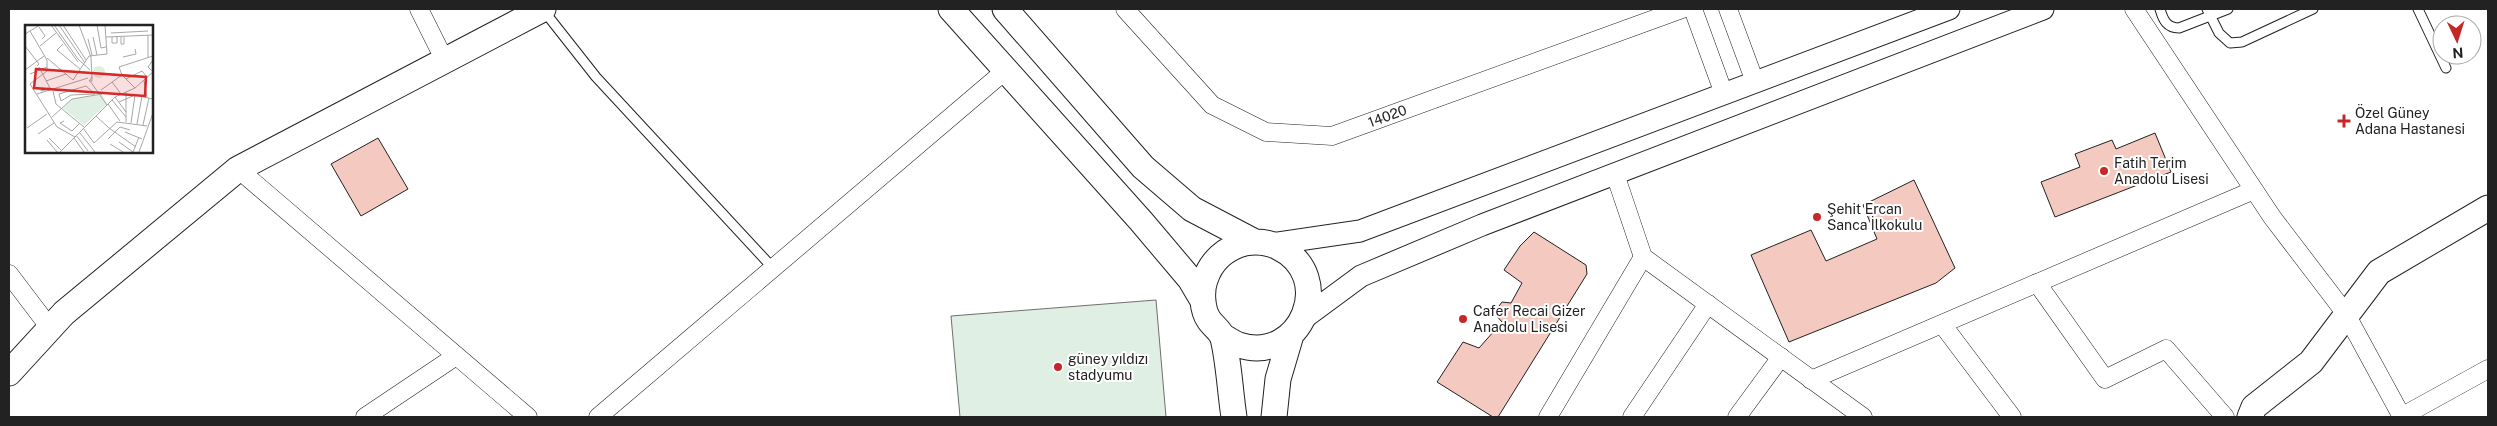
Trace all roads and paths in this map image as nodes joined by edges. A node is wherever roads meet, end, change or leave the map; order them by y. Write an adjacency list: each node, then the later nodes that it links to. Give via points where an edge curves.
1 (419, 9): 17 (street)
2 (542, 9): 17 (main road); 28 (lane, via 596,77)
3 (951, 9): 19 (main road)
4 (1005, 9): 26 (main road, via 1143,167 1192,209)
5 (1125, 9): 6 (street, 14020, via 1212,105 1266,132 1332,136)
6 (1682, 9)
7 (1693, 9): 21 (street)
8 (1728, 9): 20 (street)
9 (1949, 9): 20 (street)
10 (2043, 9): 23 (street)
11 (2134, 9): 24 (street)
12 (2160, 9): 16 (lane, via 2168,26 2173,28)
13 (2228, 9): 16 (lane)
14 (2313, 9): 16 (lane, via 2242,42 2230,43 2219,33)
15 (2418, 9): 18 (lane)
16 (2209, 12)
17 (445, 61): 22 (main road)
18 (2446, 68)
19 (1006, 70): 28 (street); 31 (main road, via 1147,228 1190,279)
20 (1755, 82): 21 (street)
21 (1724, 94): 26 (street, via 1360,231)
22 (238, 169): 36 (main road); 38 (street)
23 (1615, 174): 27 (street); 35 (street, via 1360,276)
24 (2254, 190): 30 (street); 33 (street)
25 (2488, 208): 33 (main road, via 2379,272)
26 (1262, 243): 31 (main road, via 1235,246 1220,256 1208,270); 35 (main road, via 1287,252 1300,265 1308,282 1309,300)
27 (1643, 257): 32 (street); 49 (street)
28 (773, 268): 46 (street)
29 (9, 274): 36 (street)
30 (2037, 283): 34 (street); 53 (street, via 2105,379 2166,349)
31 (1203, 301): 37 (main road, via 1208,318)
32 (1708, 304): 39 (street); 50 (street)
33 (2346, 314): 54 (main road, via 2311,362 2254,407); 55 (street)
34 (1942, 324): 42 (street); 52 (street)
35 (1297, 326): 37 (main road, via 1275,344 1257,348 1239,345); 48 (main road, via 1278,379)
36 (50, 328): 41 (main road)
37 (1222, 336): 47 (main road)
38 (456, 356): 44 (street); 45 (street)
39 (1781, 357): 42 (street); 51 (street)
40 (2488, 368): 55 (street)
41 (9, 373)
42 (1812, 380): 43 (street)
43 (1855, 415)
44 (366, 417)
45 (528, 417)
46 (598, 417)
47 (1234, 417)
48 (1274, 417)
49 (1548, 417)
50 (1632, 417)
51 (1737, 417)
52 (2012, 417)
53 (2225, 417)
54 (2250, 417)
55 (2402, 417)

